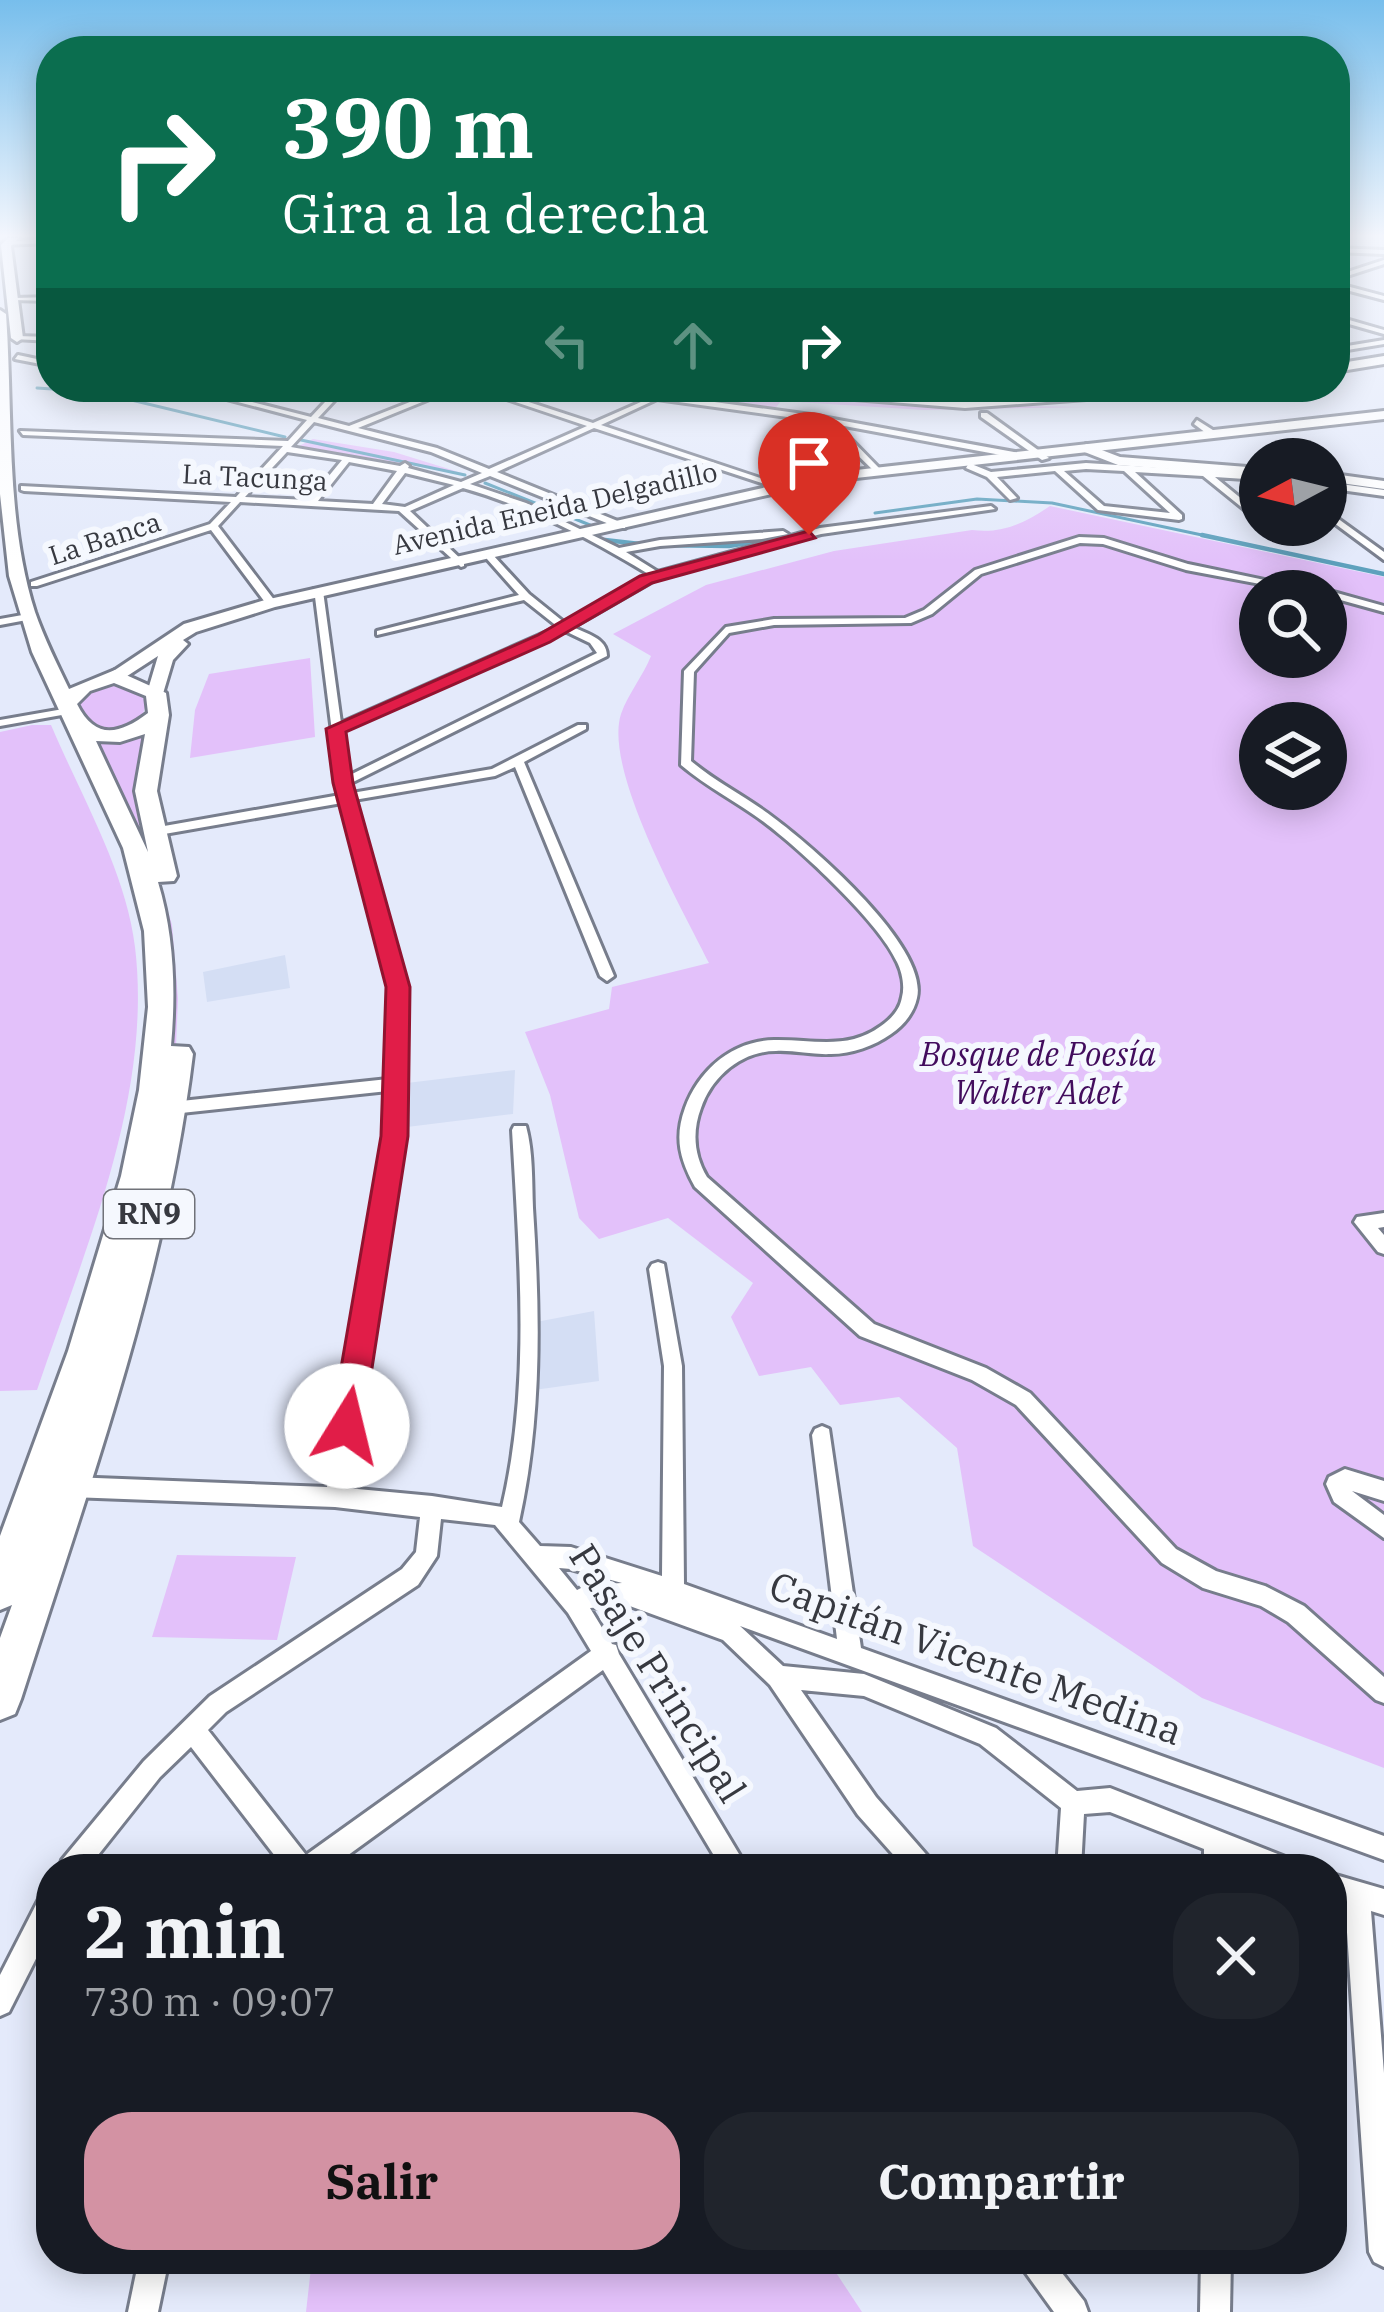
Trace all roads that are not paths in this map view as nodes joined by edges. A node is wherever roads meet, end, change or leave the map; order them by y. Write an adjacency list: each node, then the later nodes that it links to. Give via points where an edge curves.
1 (6, 346): 15 (highway, RN9)
2 (14, 346): 3 (highway, RN9)
3 (18, 357): 4 (street); 23 (highway, RN9)
4 (36, 361)
5 (1384, 365): 6 (main road)
6 (1350, 370)
7 (250, 402): 18 (street)
8 (329, 402): 18 (street, La Banca)
9 (417, 402): 22 (street)
10 (520, 402): 21 (street)
11 (647, 402): 21 (street)
12 (678, 402): 19 (street)
13 (935, 402): 14 (main road)
14 (998, 402)
15 (3, 410): 25 (highway, RN9)
16 (985, 415): 30 (street)
17 (1384, 418): 24 (main road, Avenida Eneida Delgadillo); 31 (main road, Avenida Eneida Delgadillo)
18 (314, 419): 22 (street); 26 (street, La Banca)
19 (835, 422): 28 (street); 34 (street)
20 (1196, 422): 24 (street)
21 (593, 426): 35 (street); 44 (street)
22 (352, 428): 35 (street)
23 (23, 433): 26 (street); 43 (highway, RN9)
24 (1214, 434): 27 (main road, Avenida Eneida Delgadillo)
25 (3, 444): 40 (highway, RN9)
26 (287, 446): 29 (street); 47 (street, La Banca)
27 (1098, 452): 30 (main road); 30 (main road, Avenida Eneida Delgadillo); 31 (main road, Avenida Eneida Delgadillo)
28 (1017, 455): 30 (main road, Avenida Eneida Delgadillo); 34 (main road, Avenida Eneida Delgadillo)
29 (348, 458): 32 (street); 49 (street)
30 (1050, 459): 31 (street); 31 (street, via 1094,506 1179,517); 33 (main road, Avenida Eneida Delgadillo); 39 (street)
31 (1135, 460): 36 (street); 37 (main road)
32 (405, 466): 41 (street); 50 (street)
33 (969, 466): 39 (street); 44 (main road, Avenida Eneida Delgadillo)
34 (876, 470): 44 (main road, Avenida Eneida Delgadillo)
35 (489, 471): 41 (street); 54 (street)
36 (1204, 472): 38 (street); 48 (street)
37 (1239, 472)
38 (1239, 473)
39 (990, 475): 46 (street)
40 (3, 481): 53 (highway, RN9)
41 (464, 482): 51 (street); 58 (street)
42 (1347, 485): 45 (main road)
43 (24, 488): 47 (street, La Tacunga); 66 (highway, RN9)
44 (785, 488): 54 (main road, Avenida Eneida Delgadillo)
45 (1379, 490)
46 (1013, 498)
47 (238, 499): 49 (street, La Tacunga); 55 (street, La Banca)
48 (1239, 501)
49 (312, 502): 50 (street, La Tacunga)
50 (376, 506): 51 (street, La Tacunga)
51 (408, 509): 62 (street)
52 (991, 509): 57 (street)
53 (5, 522): 63 (highway, RN9)
54 (619, 524): 58 (main road, Avenida Eneida Delgadillo)
55 (213, 526): 66 (street, La Banca); 70 (street)
56 (1347, 529): 61 (street)
57 (820, 531): 59 (street, via 661,540); 64 (street)
58 (586, 532): 59 (street); 60 (main road, Avenida Eneida Delgadillo); 62 (main road, Avenida Eneida Delgadillo)
59 (620, 551): 64 (street)
60 (490, 557): 62 (main road, Avenida Eneida Delgadillo); 68 (street)
61 (1384, 557)
62 (459, 561): 67 (main road, Avenida Eneida Delgadillo)
63 (7, 566): 72 (highway, RN9)
64 (657, 575): 74 (street)
65 (1239, 577): 108 (street, via 1079,540 978,572 907,621 773,622 716,635 686,682 686,762 770,820 893,940 911,999 896,1024 869,1040 826,1049 758,1047 737,1056 711,1078 687,1117 683,1144 701,1183 867,1330 1023,1399 1169,1556 1296,1615)
66 (34, 584): 76 (highway, RN9)
67 (320, 594): 70 (main road, Avenida Eneida Delgadillo); 79 (main road, Avenida Eneida Delgadillo, via 189,639 165,659); 83 (street)
68 (525, 597): 74 (street); 75 (street)
69 (1347, 599): 71 (street)
70 (271, 603): 77 (main road, Avenida Eneida Delgadillo, via 199,624)
71 (1384, 609)
72 (28, 616): 73 (street); 80 (highway, RN9)
73 (0, 622)
74 (563, 627): 83 (street); 85 (street, via 602,646 603,654)
75 (381, 633)
76 (65, 659)
77 (141, 663): 78 (highway)
78 (100, 672): 79 (highway); 80 (highway)
79 (158, 704): 80 (highway, via 140,729 118,735 98,736); 86 (highway, RN9, via 146,791)
80 (71, 713): 81 (street); 102 (highway, RN9, via 145,872 163,990 158,1062 132,1191)
81 (0, 723)
82 (582, 727): 84 (street)
83 (336, 729): 85 (street)
84 (519, 763): 85 (street); 87 (street)
85 (345, 790): 86 (street); 88 (street, via 396,972)
86 (153, 832): 89 (highway, RN9, via 180,977)
87 (607, 976)
88 (398, 1084): 89 (street); 97 (street)
89 (172, 1108): 95 (highway, RN9, via 121,1322)
90 (520, 1130): 99 (street, via 526,1364)
91 (1384, 1220): 92 (street, via 1364,1222)
92 (1384, 1247)
93 (658, 1269): 103 (street, via 674,1366)
94 (822, 1435): 105 (street)
95 (68, 1486): 97 (street); 109 (highway, RN9)
96 (1384, 1491): 100 (street, via 1345,1479 1336,1484)
97 (335, 1498): 98 (street)
98 (432, 1506): 99 (street, via 484,1510); 110 (street, via 427,1556 410,1577 253,1677)
99 (508, 1523): 101 (street, Pasaje Principal)
100 (1384, 1528)
101 (539, 1557): 103 (street, Capitán Vicente Medina, via 572,1558); 104 (street, Pasaje Principal)
102 (0, 1590)
103 (673, 1591): 105 (street, Capitán Vicente Medina)
104 (576, 1605): 106 (street, Pasaje Principal); 107 (street, Capitán Vicente Medina, via 587,1596 627,1594 730,1632)
105 (850, 1652): 112 (street, Capitán Vicente Medina)
106 (608, 1653): 115 (street); 116 (street, Pasaje Principal)
107 (778, 1677): 111 (street, Capitán Vicente Medina, via 864,1685 988,1736); 117 (street)
108 (1384, 1692)
109 (0, 1699)
110 (192, 1729): 113 (street); 114 (street)
111 (1073, 1803): 118 (street); 119 (street, via 1110,1800)
112 (1384, 1848)
113 (84, 1854)
114 (293, 1854)
115 (326, 1854)
116 (727, 1854)
117 (909, 1854)
118 (1071, 1854)
119 (1212, 1854)
120 (1358, 1895): 123 (street)
121 (36, 1932): 122 (street)
122 (0, 2003)
123 (1384, 2252)
124 (151, 2274): 127 (street)
125 (1044, 2274): 128 (street)
126 (1216, 2274): 129 (street)
127 (143, 2312)
128 (1072, 2312)
129 (1215, 2312)

